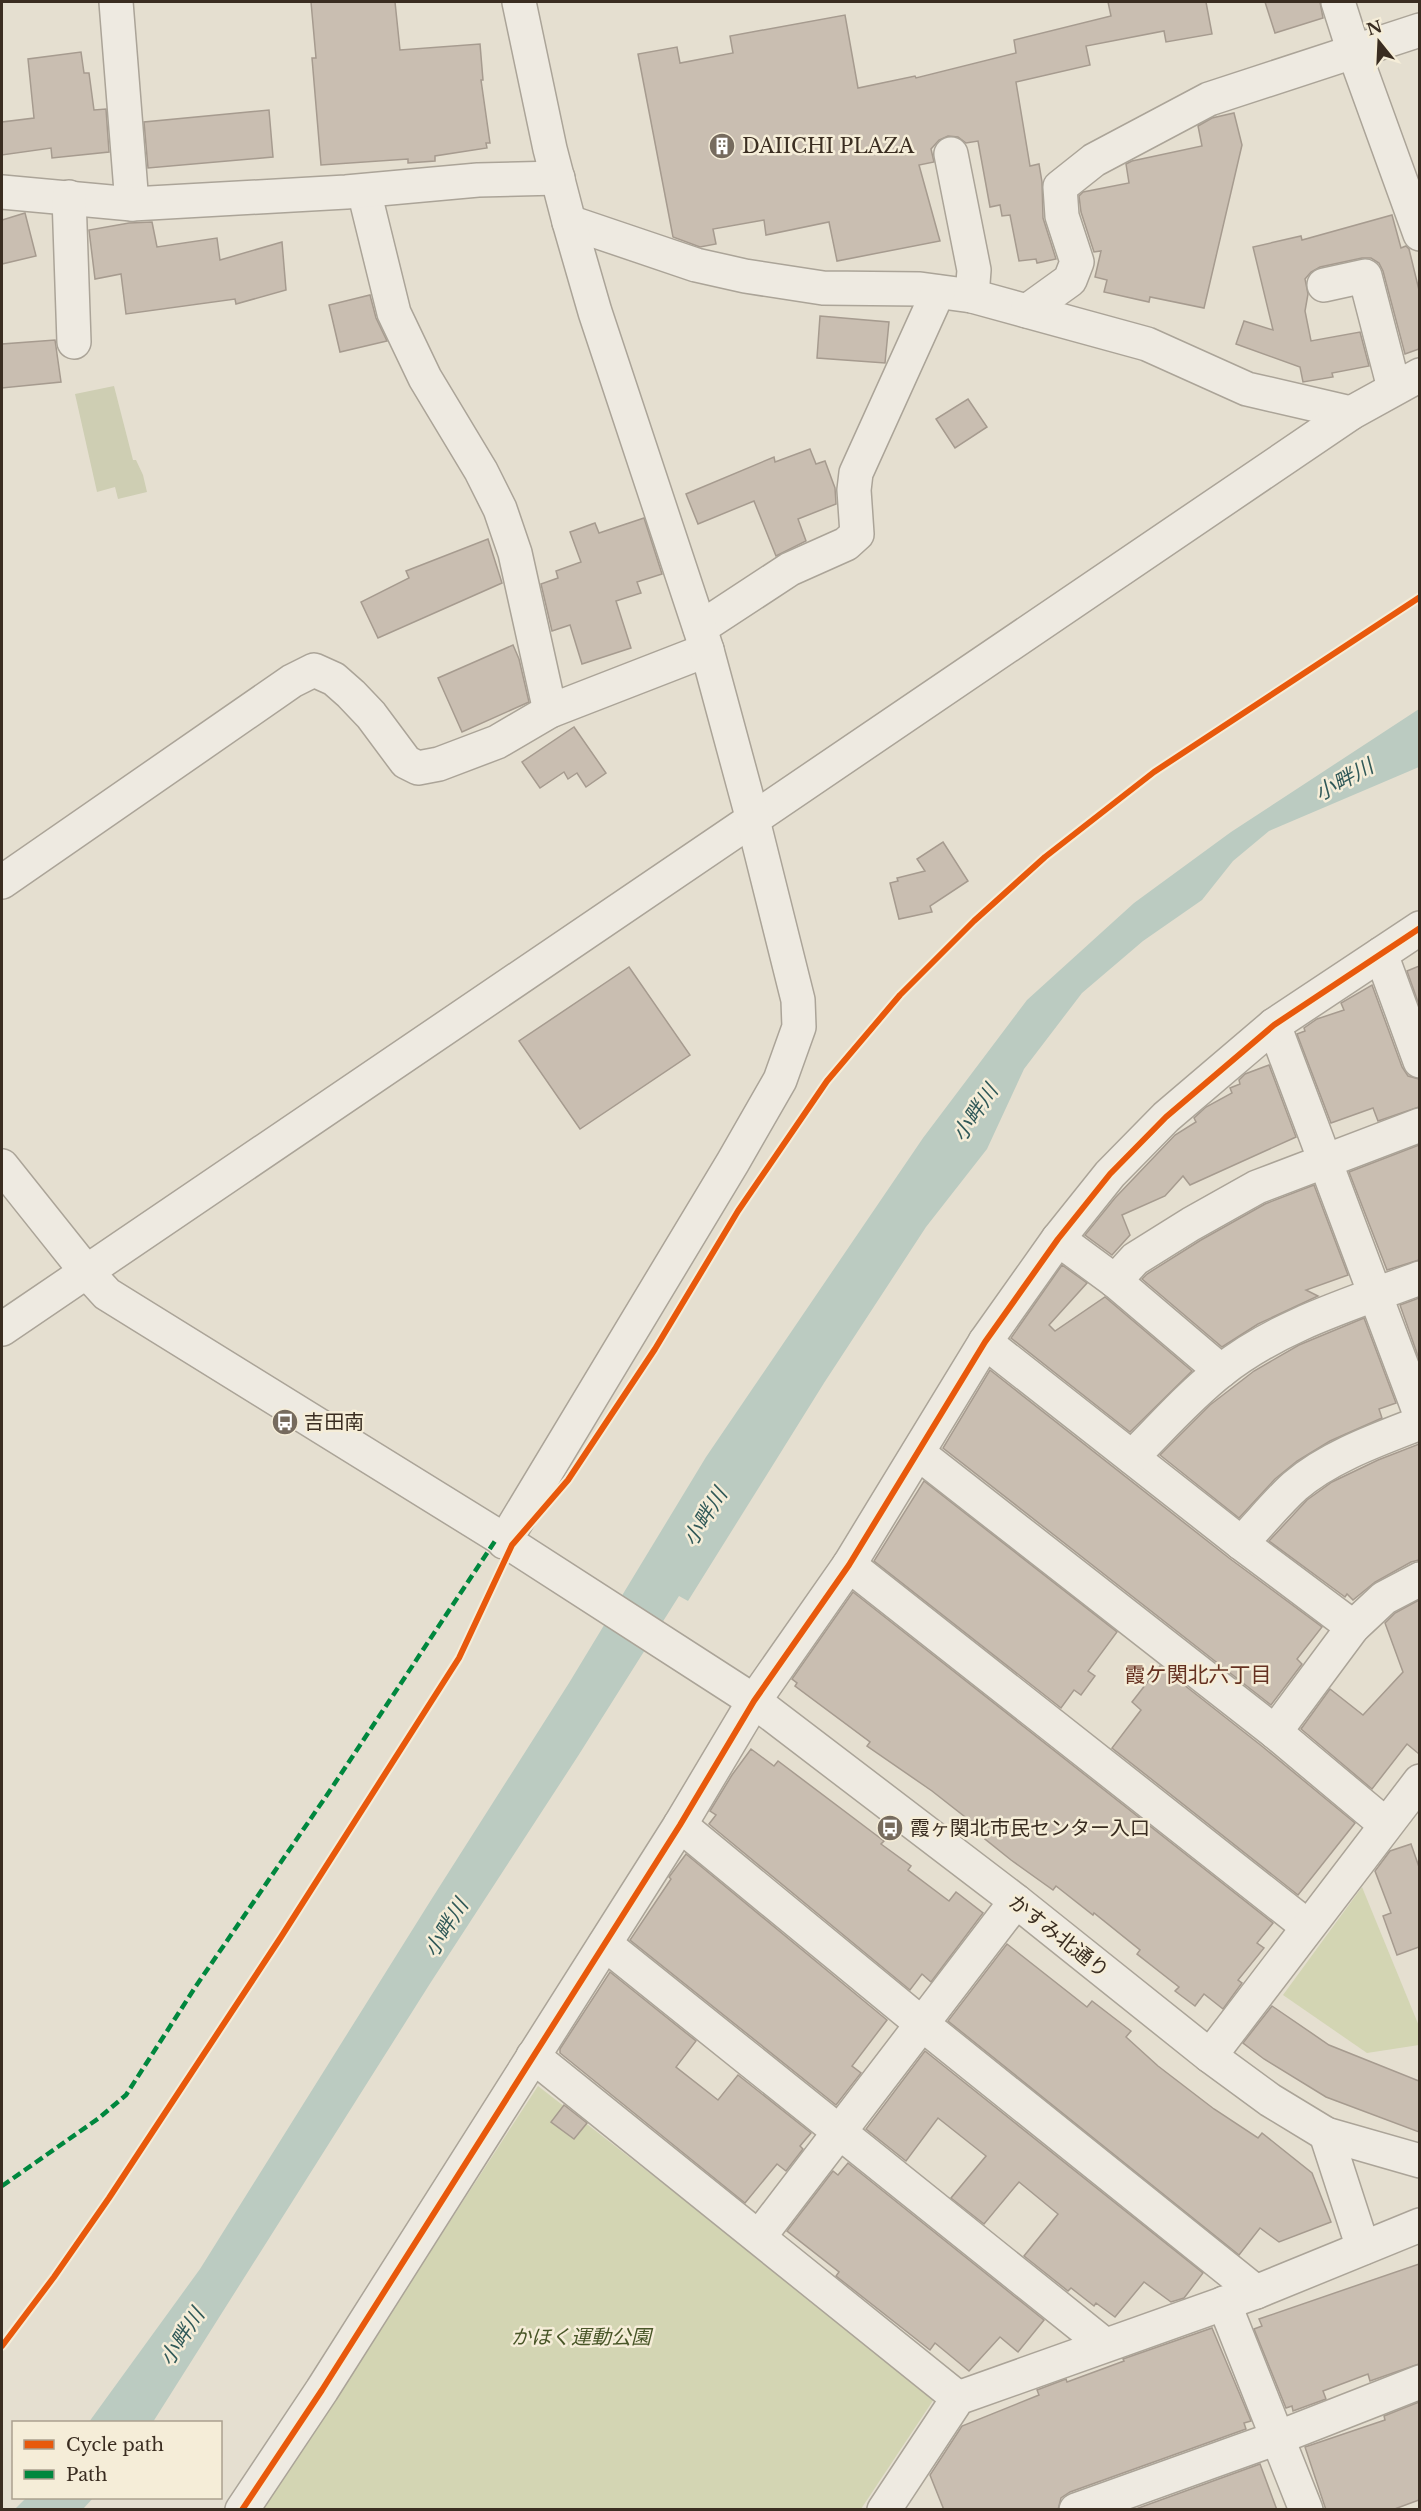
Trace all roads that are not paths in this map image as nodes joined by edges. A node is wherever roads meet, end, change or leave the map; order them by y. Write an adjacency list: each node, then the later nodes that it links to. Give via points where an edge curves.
1 (116, 2): 11 (street)
2 (519, 2): 7 (street)
3 (1338, 2): 5 (street)
4 (1419, 30): 5 (street)
5 (1354, 52): 13 (street); 17 (street, via 1209,99 1094,160 1060,187 1062,216 1077,262 1070,280)
6 (951, 154): 16 (street, via 974,270)
7 (558, 178): 8 (street); 12 (street)
8 (364, 190): 11 (street); 22 (street, via 394,313 425,378 500,509 515,553)
9 (2, 192): 10 (street)
10 (69, 197): 11 (street); 18 (street)
11 (132, 204)
12 (569, 222): 15 (street, via 696,266 745,276 823,288); 21 (street)
13 (1419, 234)
14 (1324, 285): 19 (street, via 1365,276)
15 (938, 292): 16 (street); 21 (street, via 856,473 857,534 846,544 790,569)
16 (972, 296): 17 (street)
17 (1027, 310): 20 (street, via 1147,344 1247,389)
18 (74, 342)
19 (1407, 382): 20 (street)
20 (1351, 413): 23 (street)
21 (703, 639): 22 (street); 23 (street)
22 (550, 711): 24 (street, via 497,741 439,764 418,768 406,762 372,715 351,694 334,679 314,670 292,681)
23 (753, 820): 33 (street); 45 (street, via 798,1000 799,1028 786,1067)
24 (2, 882)
25 (1419, 928): 26 (street)
26 (1381, 954): 27 (street); 28 (street)
27 (1274, 1025): 30 (street); 32 (street, via 1166,1117 1110,1173)
28 (1419, 1061)
29 (1419, 1125): 30 (street)
30 (1325, 1161): 35 (street, via 1257,1187 1191,1224 1135,1259); 36 (street)
31 (2, 1166): 33 (street, かすみ北通り)
32 (1058, 1239): 35 (street); 38 (street)
33 (85, 1270): 37 (street); 45 (street, かすみ北通り, via 107,1294)
34 (1419, 1278): 36 (street)
35 (1115, 1281): 39 (street)
36 (1375, 1295): 39 (street, via 1310,1318); 40 (street)
37 (2, 1329)
38 (985, 1342): 42 (street); 43 (street)
39 (1221, 1371): 43 (street)
40 (1419, 1414)
41 (1419, 1423): 44 (street, via 1370,1443 1296,1485)
42 (918, 1453): 46 (street); 50 (street)
43 (1132, 1457): 44 (street)
44 (1241, 1544): 48 (street)
45 (511, 1545): 49 (street, かすみ北通り)
46 (849, 1565): 49 (street); 55 (street)
47 (1419, 1579): 48 (street, via 1384,1598)
48 (1353, 1628): 50 (street)
49 (754, 1701): 53 (street); 54 (street, かすみ北通り)
50 (1275, 1732): 52 (street)
51 (1417, 1797): 52 (street)
52 (1385, 1824): 55 (street)
53 (680, 1825): 56 (street); 57 (street)
54 (1016, 1901): 57 (street); 59 (street, かすみ北通り)
55 (1307, 1926): 59 (street)
56 (605, 1944): 58 (street); 60 (street)
57 (922, 2024): 60 (street); 66 (street)
58 (533, 2056): 64 (street); 72 (street)
59 (1210, 2056): 61 (street, かすみ北通り, via 1270,2100)
60 (840, 2132): 64 (street); 68 (street)
61 (1326, 2134): 62 (street, かすみ北通り); 65 (street)
62 (1419, 2161)
63 (1419, 2225): 65 (street)
64 (759, 2237): 70 (street)
65 (1363, 2247): 66 (street)
66 (1256, 2292): 67 (street)
67 (1224, 2304): 68 (street); 71 (street)
68 (1105, 2345): 70 (street)
69 (1419, 2382): 71 (street)
70 (958, 2398): 73 (street)
71 (1277, 2438): 74 (street); 75 (street)
72 (242, 2510)
73 (884, 2510)
74 (1076, 2510)
75 (1306, 2510)

